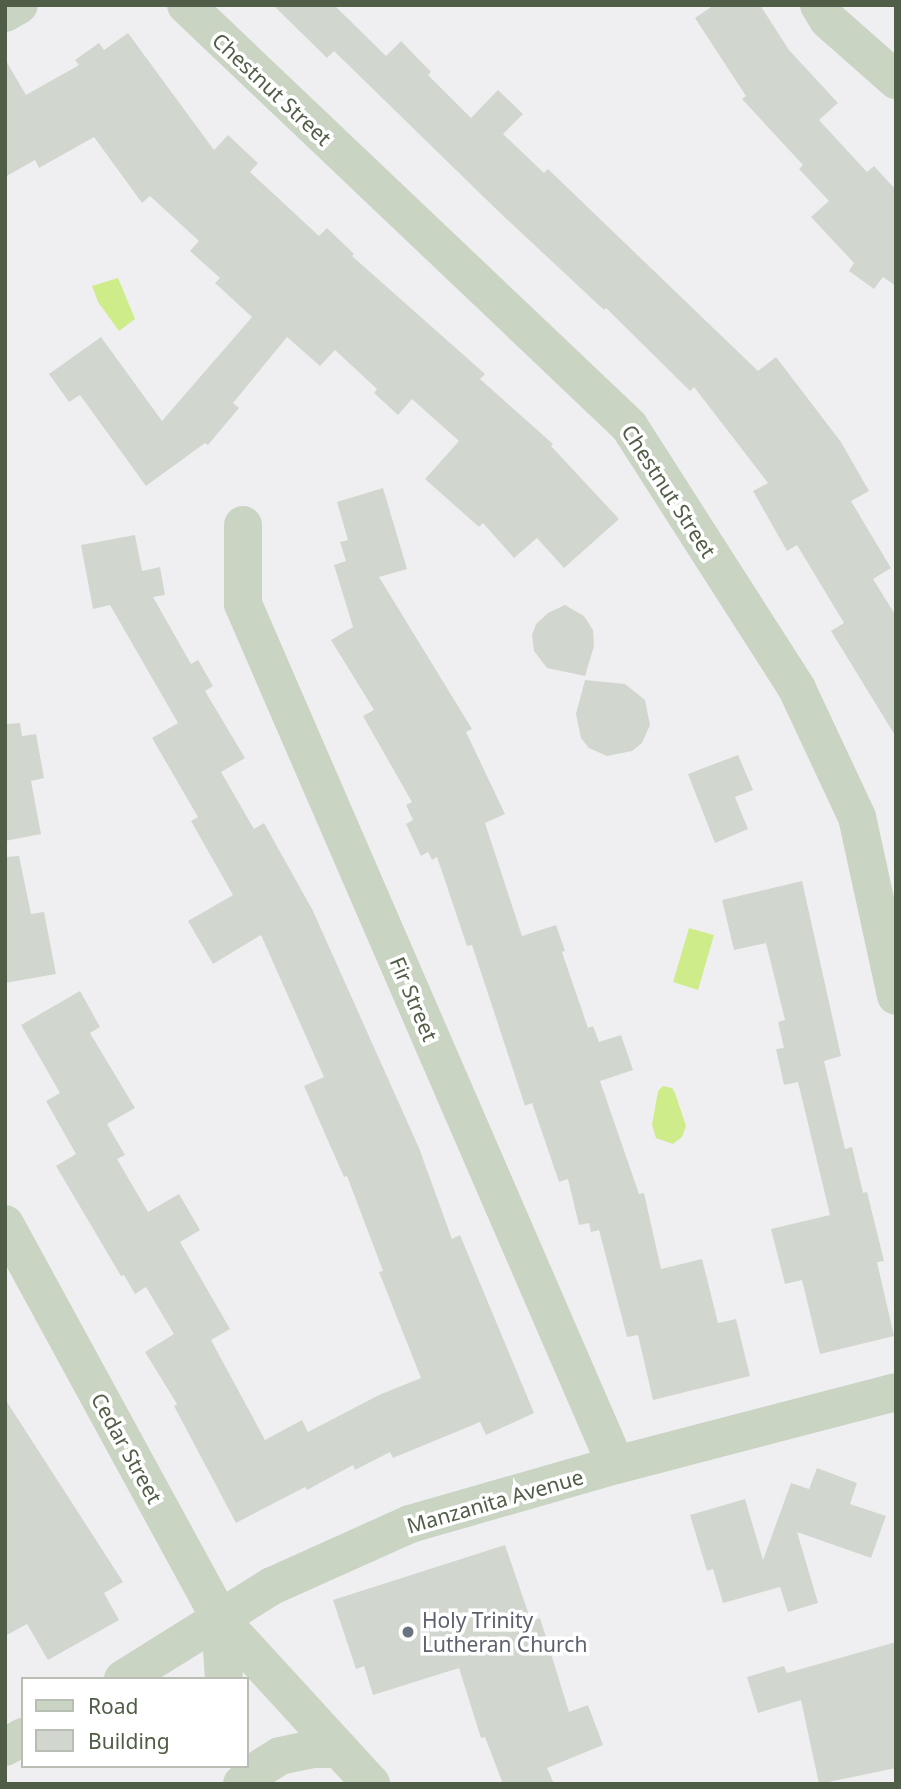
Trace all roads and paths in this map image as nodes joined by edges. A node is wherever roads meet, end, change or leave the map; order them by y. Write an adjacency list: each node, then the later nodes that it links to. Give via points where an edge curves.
1 (19, 5): 4 (street)
2 (186, 5): 7 (street, Chestnut Street, via 629,426 797,689 857,817)
3 (820, 5): 5 (street, via 828,20)
4 (5, 13)
5 (896, 80)
6 (243, 525): 10 (street, Fir Street, via 243,604)
7 (896, 996)
8 (5, 1224): 11 (street, Cedar Street)
9 (896, 1392): 10 (street, Manzanita Avenue)
10 (616, 1465): 11 (street, Manzanita Avenue, via 410,1524 272,1587)
11 (220, 1619): 12 (street, Manzanita Avenue); 13 (street, Cedar Street); 16 (street)
12 (126, 1677)
13 (224, 1677)
14 (21, 1738): 15 (street)
15 (5, 1747)
16 (339, 1749): 17 (street, via 281,1756); 18 (street)
17 (242, 1784)
18 (371, 1784)

